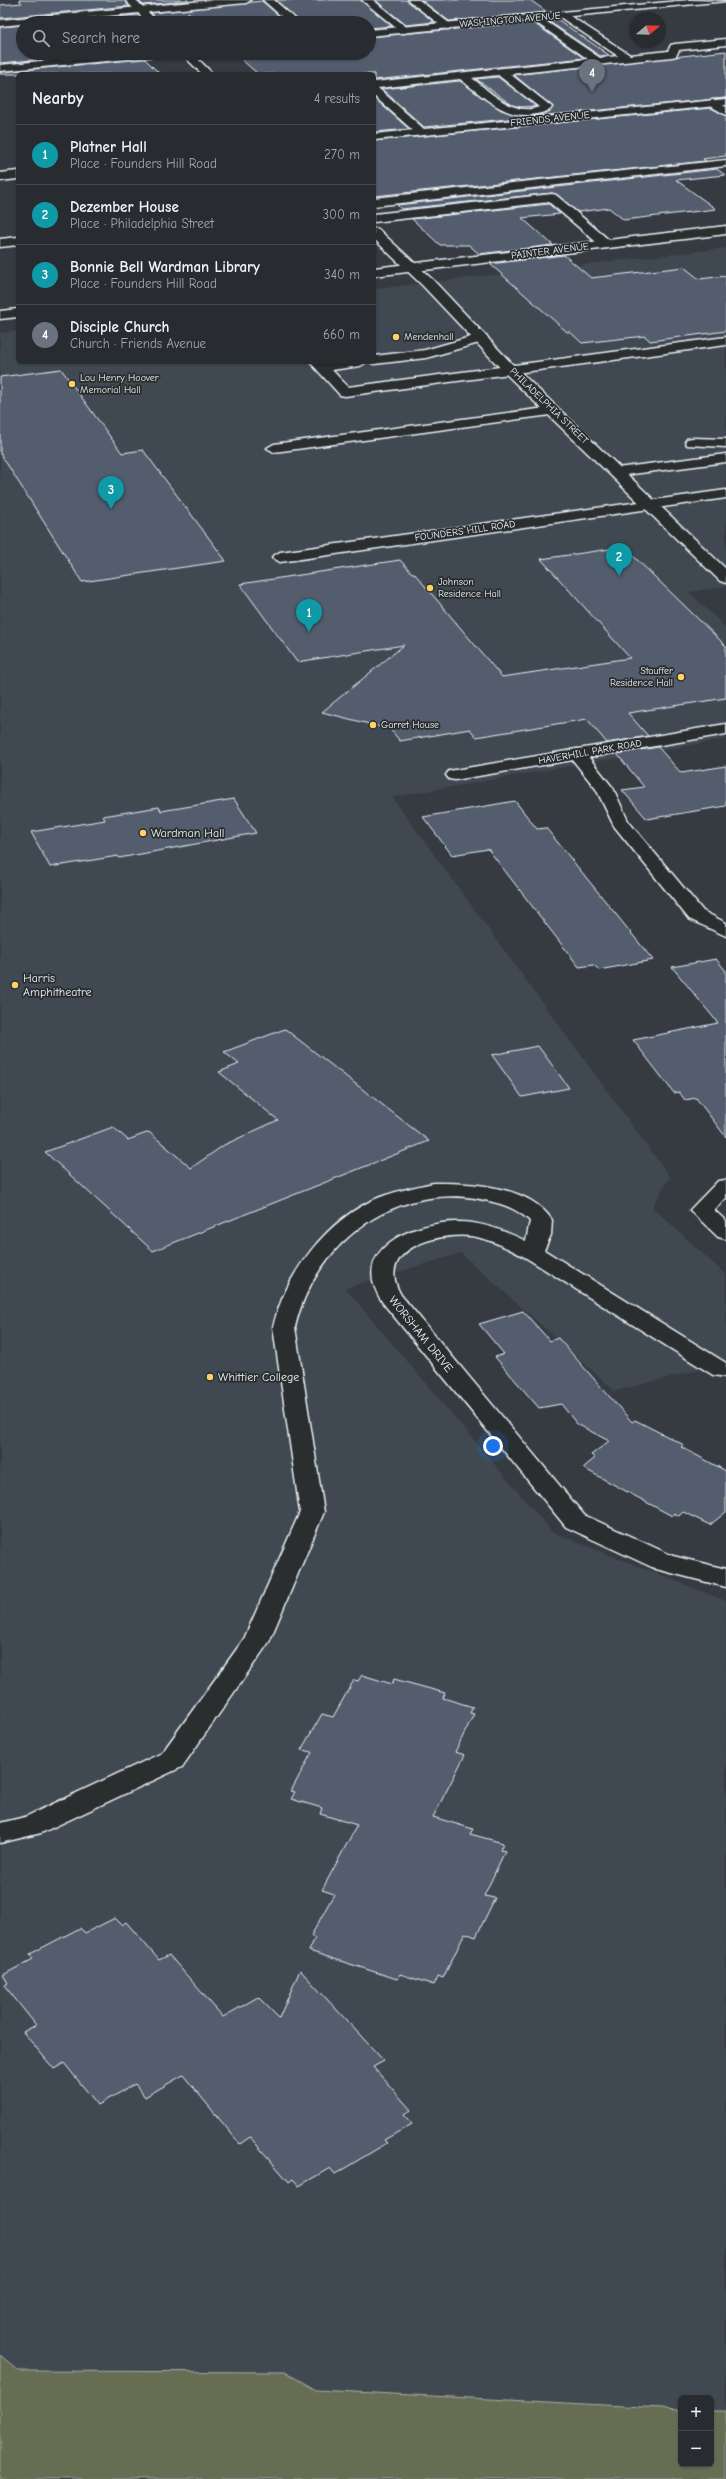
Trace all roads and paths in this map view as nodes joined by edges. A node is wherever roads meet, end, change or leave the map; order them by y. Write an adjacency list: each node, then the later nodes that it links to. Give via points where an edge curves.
1 (130, 0): 7 (street)
2 (246, 0): 7 (street)
3 (268, 0): 11 (street)
4 (367, 0): 16 (street)
5 (414, 0): 15 (street)
6 (722, 0): 8 (street, WASHINGTON AVENUE)
7 (140, 10): 9 (street); 10 (street)
8 (564, 15): 12 (street, WASHINGTON AVENUE); 19 (street)
9 (70, 16)
10 (146, 16)
11 (287, 16)
12 (535, 18): 15 (street, WASHINGTON AVENUE); 22 (street)
13 (16, 21): 14 (street)
14 (0, 22)
15 (448, 26): 16 (street, WASHINGTON AVENUE)
16 (405, 30): 17 (street, WASHINGTON AVENUE)
17 (376, 32)
18 (726, 42): 19 (street, via 675,47 672,54)
19 (629, 59): 22 (street)
20 (84, 60): 23 (street)
21 (193, 60): 24 (street)
22 (598, 62): 25 (street)
23 (0, 68)
24 (206, 72)
25 (500, 72): 26 (street); 26 (street, via 546,108 530,112 509,110)
26 (463, 76): 27 (street)
27 (376, 85)
28 (376, 92): 32 (street)
29 (726, 102): 30 (street, FRIENDS AVENUE)
30 (713, 103): 31 (street); 32 (street, FRIENDS AVENUE)
31 (726, 112)
32 (421, 132): 33 (street, FRIENDS AVENUE)
33 (376, 137)
34 (726, 163): 37 (street)
35 (16, 175): 36 (street)
36 (0, 177)
37 (376, 202)
38 (376, 218): 43 (street, via 552,198)
39 (726, 230): 43 (street, PAINTER AVENUE)
40 (376, 234): 44 (street, PHILADELPHIA STREET)
41 (16, 241): 42 (street)
42 (0, 243)
43 (606, 244): 44 (street, PAINTER AVENUE)
44 (411, 267): 45 (street, PAINTER AVENUE); 48 (street, PHILADELPHIA STREET)
45 (376, 272)
46 (16, 313): 47 (street)
47 (0, 316)
48 (481, 338): 50 (street, via 426,354); 52 (street, PHILADELPHIA STREET)
49 (726, 341): 52 (street)
50 (376, 360)
51 (320, 364): 52 (street, via 345,392)
52 (511, 371): 53 (street, PHILADELPHIA STREET)
53 (553, 411): 56 (street); 58 (street, PHILADELPHIA STREET)
54 (692, 442): 55 (street)
55 (726, 443)
56 (274, 448)
57 (726, 458): 58 (street)
58 (617, 472): 60 (street, PHILADELPHIA STREET)
59 (726, 494): 60 (street, FOUNDERS HILL ROAD)
60 (650, 505): 61 (street, FOUNDERS HILL ROAD); 62 (street, PHILADELPHIA STREET)
61 (280, 556)
62 (726, 578)
63 (726, 729): 64 (street, HAVERHILL PARK ROAD)
64 (577, 754): 65 (street, HAVERHILL PARK ROAD); 66 (street, via 604,788 620,822 696,915)
65 (455, 775)
66 (726, 930)
67 (726, 1186): 68 (street, via 701,1210)
68 (726, 1232)
69 (532, 1252): 70 (street, WORSHAM DRIVE, via 721,1370); 71 (street, WORSHAM DRIVE, via 483,1232 456,1228 432,1231 396,1248 384,1260 381,1272 383,1286 575,1521 665,1563); 72 (street, via 540,1235 541,1220 531,1209 517,1202 466,1189 447,1188 400,1198 358,1216 336,1236 319,1255 288,1305 284,1327 312,1512 256,1642 172,1760 31,1826)
70 (726, 1370)
71 (726, 1578)
72 (0, 1833)

